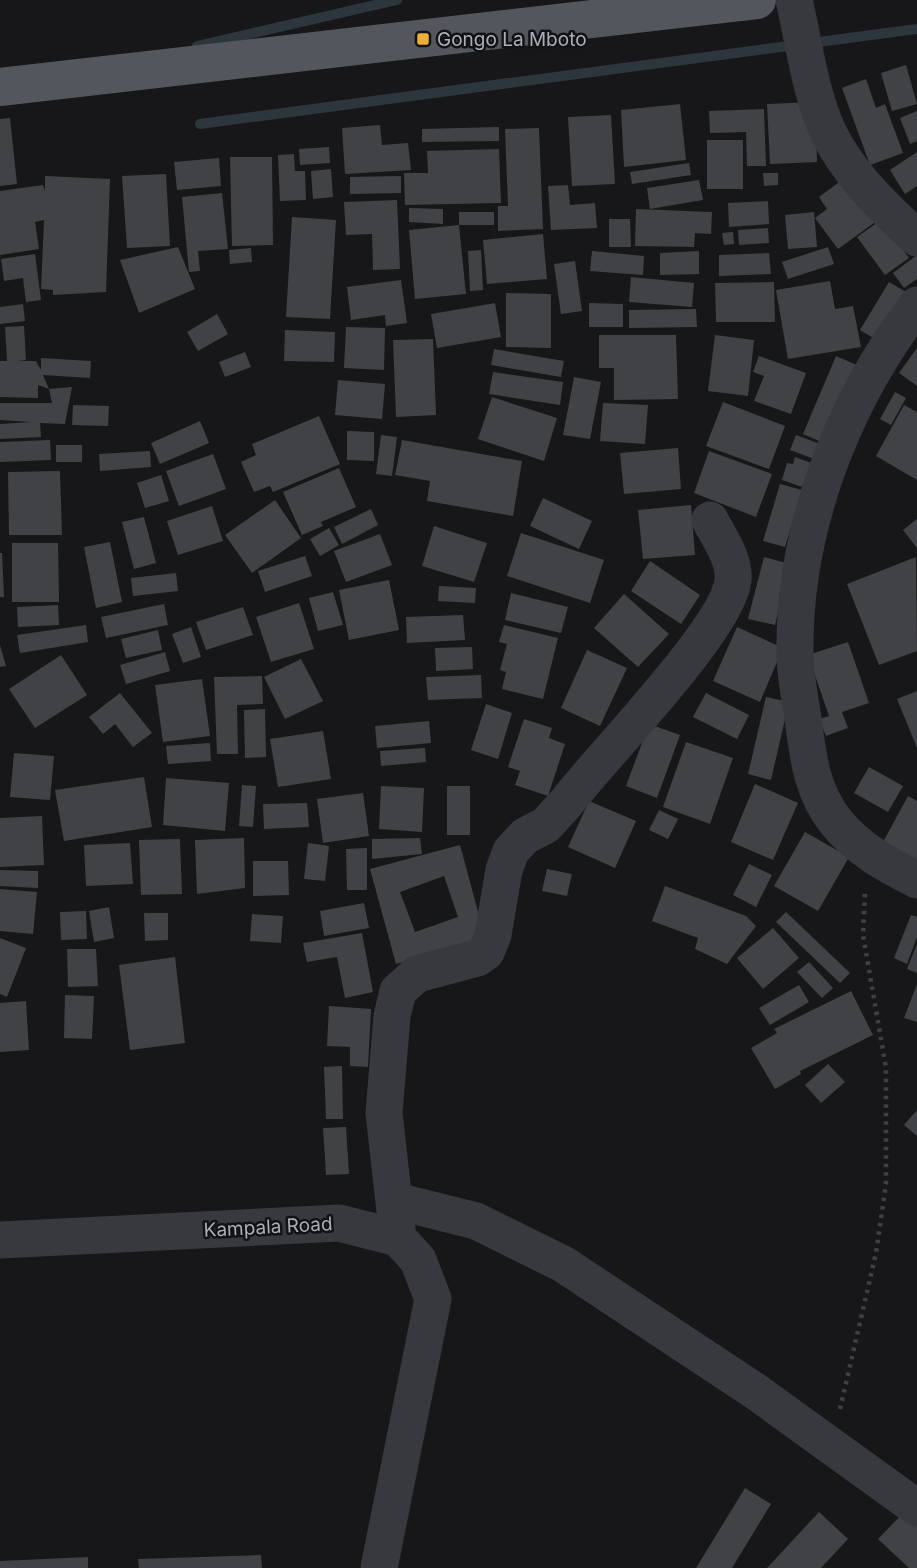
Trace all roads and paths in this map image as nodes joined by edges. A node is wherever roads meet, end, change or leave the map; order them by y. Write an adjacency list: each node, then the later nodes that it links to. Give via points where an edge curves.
1 (757, 0): 3 (main road)
2 (794, 0): 4 (street, via 820,106 834,143 856,176)
3 (0, 87)
4 (917, 238)
5 (917, 305): 7 (street, via 861,392 827,472 804,544 796,602 794,657 811,778 835,820)
6 (710, 520): 9 (street, via 732,562 734,579 718,619 566,803 511,851 486,952 417,974 398,991 384,1113)
7 (866, 853): 8 (street); 12 (path, via 863,935 886,1068 886,1184 876,1252)
8 (917, 880)
9 (396, 1201): 10 (street); 12 (street, via 476,1221 563,1264)
10 (398, 1238): 11 (street, Kampala Road, via 339,1223); 14 (street, via 418,1260 433,1299)
11 (0, 1240)
12 (832, 1445): 13 (street)
13 (917, 1508)
14 (379, 1568)

